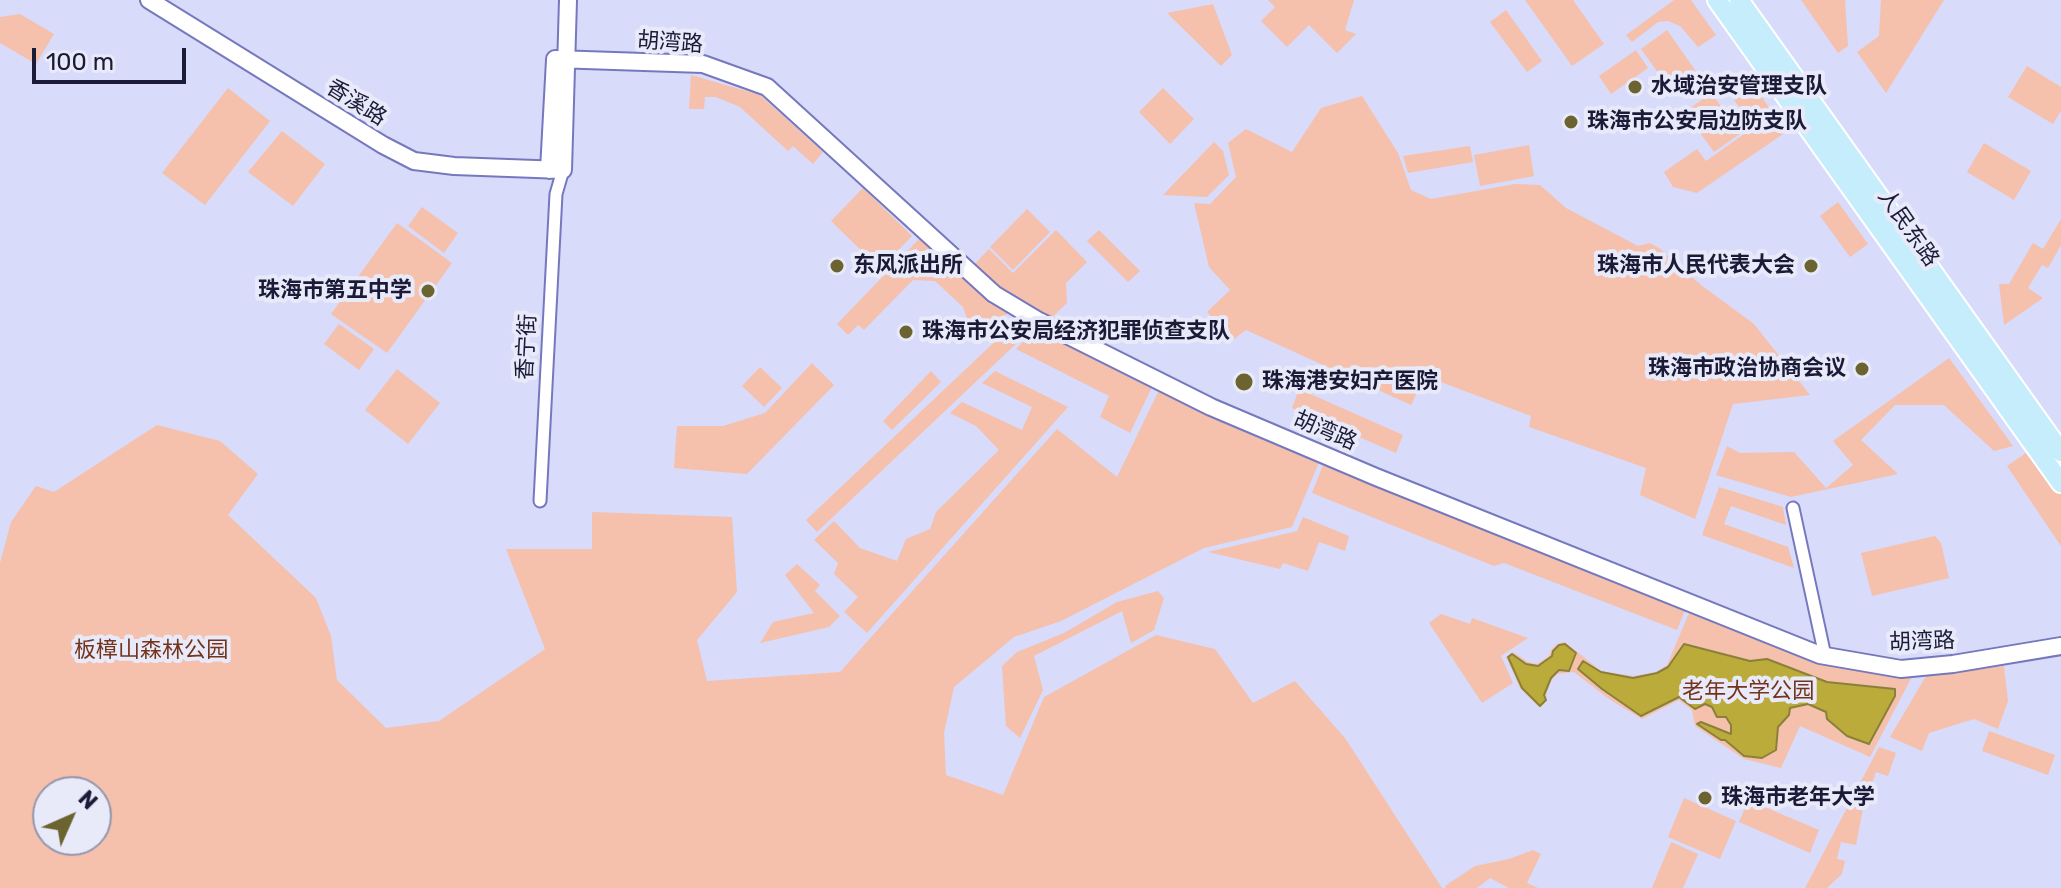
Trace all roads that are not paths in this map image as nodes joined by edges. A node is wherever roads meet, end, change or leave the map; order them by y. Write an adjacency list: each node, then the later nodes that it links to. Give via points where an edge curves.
1 (149, 0): 7 (street, 香溪路, via 414,161)
2 (557, 0): 6 (street)
3 (568, 0): 6 (street)
4 (1717, 0): 9 (main road, 人民东路)
5 (1739, 0): 8 (main road, 人民东路)
6 (560, 59): 7 (street, 香宁街); 13 (street, 胡湾路, via 703,64 767,87 994,294 1039,321 1211,407)
7 (556, 170): 10 (street, 香宁街)
8 (2061, 452)
9 (2061, 483)
10 (540, 501)
11 (1793, 508): 13 (street)
12 (2061, 646): 13 (street, 胡湾路, via 1901,669)
13 (1825, 656)

